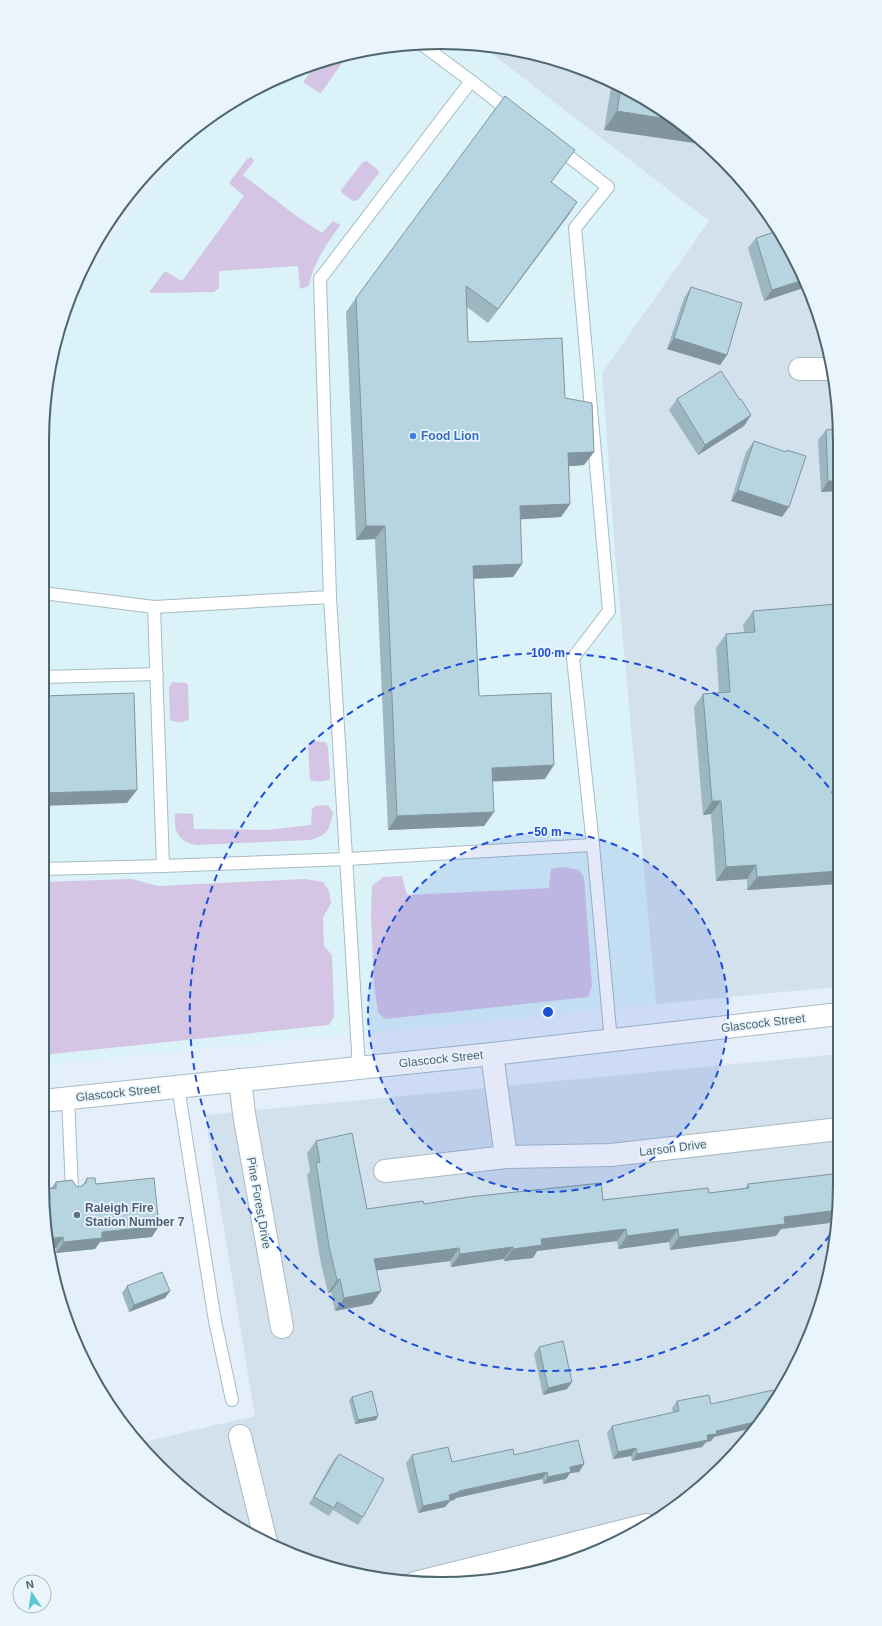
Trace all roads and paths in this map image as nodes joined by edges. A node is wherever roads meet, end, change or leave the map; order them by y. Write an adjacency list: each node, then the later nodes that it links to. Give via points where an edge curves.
1 (429, 49): 2 (lane)
2 (471, 81): 3 (lane); 8 (lane, via 320,279)
3 (521, 120)
4 (546, 139): 12 (lane, via 608,188 575,228 609,611 573,658)
5 (800, 369): 6 (street)
6 (826, 369)
7 (49, 594): 9 (lane)
8 (330, 597): 9 (lane); 13 (lane)
9 (154, 606): 10 (lane)
10 (157, 674): 11 (lane); 14 (lane)
11 (49, 677)
12 (593, 845): 13 (lane); 17 (lane)
13 (347, 859): 14 (lane); 19 (lane)
14 (163, 866): 15 (lane)
15 (49, 869)
16 (833, 1015): 17 (street, Glascock Street)
17 (611, 1041): 18 (street, Glascock Street)
18 (492, 1054): 19 (street, Glascock Street); 25 (street)
19 (359, 1068): 20 (street, Glascock Street)
20 (240, 1080): 21 (street, Glascock Street); 28 (street, Pine Forest Drive)
21 (178, 1087): 22 (street, Glascock Street); 29 (lane, via 215,1321)
22 (68, 1098): 23 (street, Glascock Street); 27 (lane)
23 (49, 1100)
24 (833, 1130): 25 (street, Larson Drive, via 611,1155)
25 (506, 1158): 26 (street, Larson Drive)
26 (385, 1171)
27 (72, 1190)
28 (282, 1326)
29 (232, 1400)
30 (240, 1436): 32 (street)
31 (626, 1530): 33 (street)
32 (264, 1535)
33 (439, 1577)

